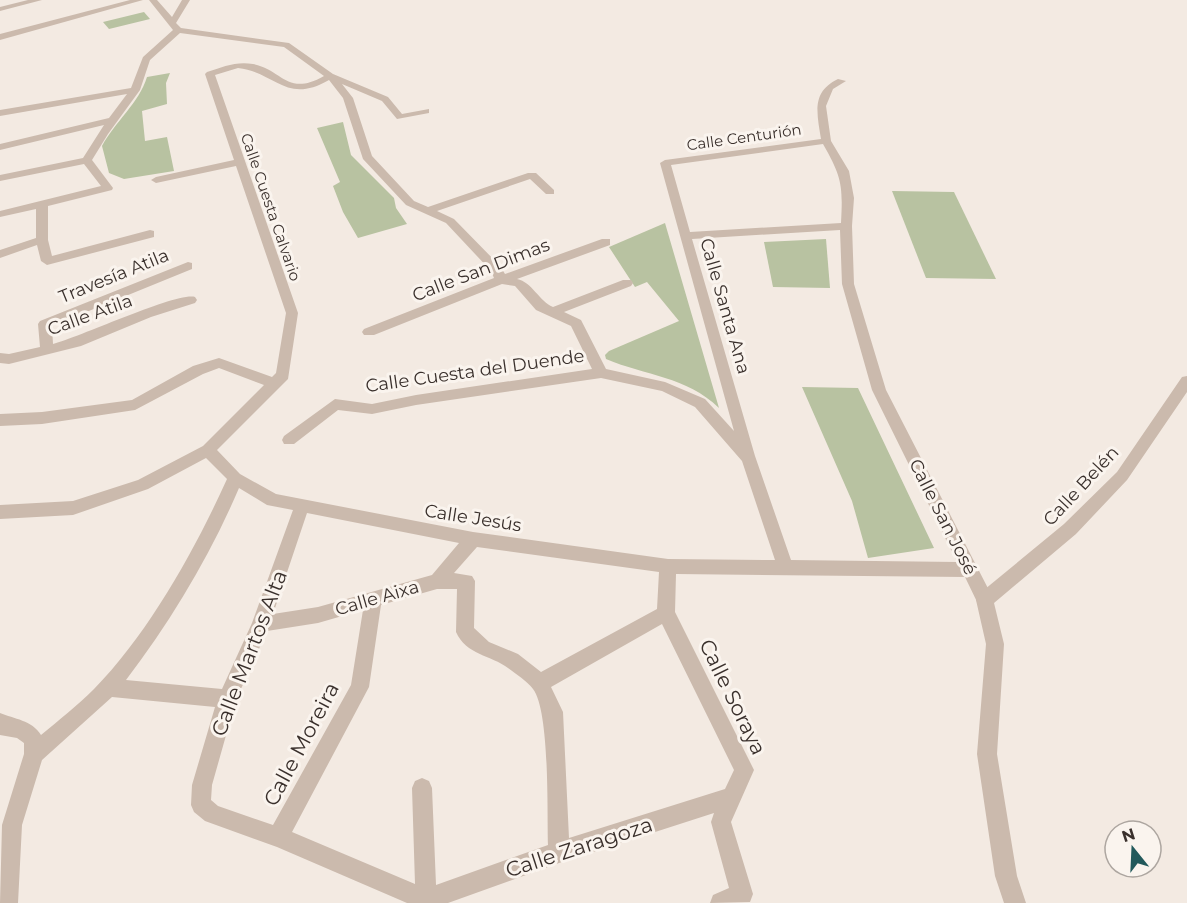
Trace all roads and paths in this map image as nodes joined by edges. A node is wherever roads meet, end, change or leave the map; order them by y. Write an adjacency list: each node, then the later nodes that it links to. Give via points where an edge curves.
1 (38, 0): 5 (street)
2 (139, 0): 7 (street)
3 (153, 0): 6 (street)
4 (186, 0): 6 (street)
5 (0, 9)
6 (175, 26): 8 (street, via 286,45); 10 (street, via 146,59)
7 (0, 37)
8 (330, 76): 11 (street, via 386,99 400,117); 17 (street, Calle Cuesta Calvario, via 314,85 287,86 254,67 237,66 210,74); 23 (street, via 348,98 367,157 410,203)
9 (842, 81): 14 (street, via 829,87 821,106)
10 (135, 90): 12 (street); 13 (street)
11 (426, 111)
12 (0, 113)
13 (113, 120): 15 (street); 16 (street)
14 (826, 141): 18 (street, Calle Centurión); 25 (street, Calle San José, via 844,171 848,198)
15 (0, 147)
16 (87, 160): 19 (street); 22 (street, via 108,188)
17 (239, 162): 20 (street); 41 (street, Calle Cuesta Calvario, via 292,313 283,375)
18 (665, 164): 27 (street, Calle Santa Ana)
19 (0, 178)
20 (156, 180)
21 (550, 192): 23 (street, via 532,175)
22 (42, 205): 24 (street); 28 (street)
23 (427, 211): 32 (street, via 450,221 496,269)
24 (0, 214)
25 (846, 226): 27 (street); 52 (street, Calle San José, via 848,284 879,390)
26 (150, 234): 28 (street, via 47,261)
27 (686, 236): 45 (street, Calle Santa Ana)
28 (42, 240): 30 (street)
29 (606, 242): 32 (street, Calle San Dimas)
30 (0, 254)
31 (188, 266): 37 (street, Travesía Atila, via 45,324)
32 (501, 280): 35 (street, via 519,283 541,307); 36 (street, Calle San Dimas)
33 (627, 283): 35 (street)
34 (191, 300): 37 (street, Calle Atila)
35 (553, 312): 39 (street, via 576,323)
36 (369, 332)
37 (47, 350): 38 (street, Calle Atila)
38 (0, 358)
39 (601, 373): 43 (street, Calle Cuesta del Duende, via 372,409 335,404); 45 (street, Calle Cuesta del Duende, via 665,387 700,403)
40 (1187, 381): 55 (street, Calle Belén, via 1122,476 1070,529)
41 (274, 383): 42 (street, via 219,363 198,370 135,405); 44 (street, Calle Cuesta Calvario)
42 (0, 420)
43 (289, 440)
44 (208, 450): 46 (street, Calle Jesús); 48 (street, via 143,485 73,508)
45 (749, 458): 51 (street, Calle Cuesta del Duende)
46 (235, 478): 47 (street, Calle Jesús, via 273,500); 59 (street, via 218,520 169,602)
47 (302, 506): 49 (street, Calle Jesús); 57 (street, Calle Martos Alta)
48 (0, 512)
49 (473, 539): 50 (street, Calle Jesús); 53 (street, Calle Aixa)
50 (668, 566): 51 (street, Calle Jesús); 56 (street, Calle Soraya)
51 (786, 569): 52 (street, Calle Jesús)
52 (971, 570): 55 (street, Calle San José)
53 (437, 581): 54 (street, Calle Aixa); 58 (street, via 466,581 465,632 483,648 512,660)
54 (373, 600): 57 (street, Calle Aixa, via 318,615); 65 (street, Calle Moreira, via 360,687)
55 (985, 600): 70 (street, Calle San José, via 995,644 987,754 1006,876)
56 (666, 613): 58 (street); 64 (street, Calle Soraya, via 744,770)
57 (261, 624): 60 (street, Calle Martos Alta)
58 (540, 683): 66 (street, via 553,712)
59 (108, 687): 60 (street); 62 (street)
60 (227, 699): 65 (street, Calle Martos Alta, via 202,785 201,805 212,814)
61 (1, 726): 62 (street, via 21,729 33,738)
62 (34, 754): 68 (street, via 12,825)
63 (422, 788): 67 (street)
64 (733, 796): 66 (street, Calle Zaragoza); 69 (street, Calle Soraya, via 721,822 742,894)
65 (278, 837): 67 (street, Calle Martos Alta)
66 (559, 852): 67 (street, Calle Zaragoza)
67 (426, 901)
68 (7, 903)
69 (721, 903)
70 (1016, 903)

